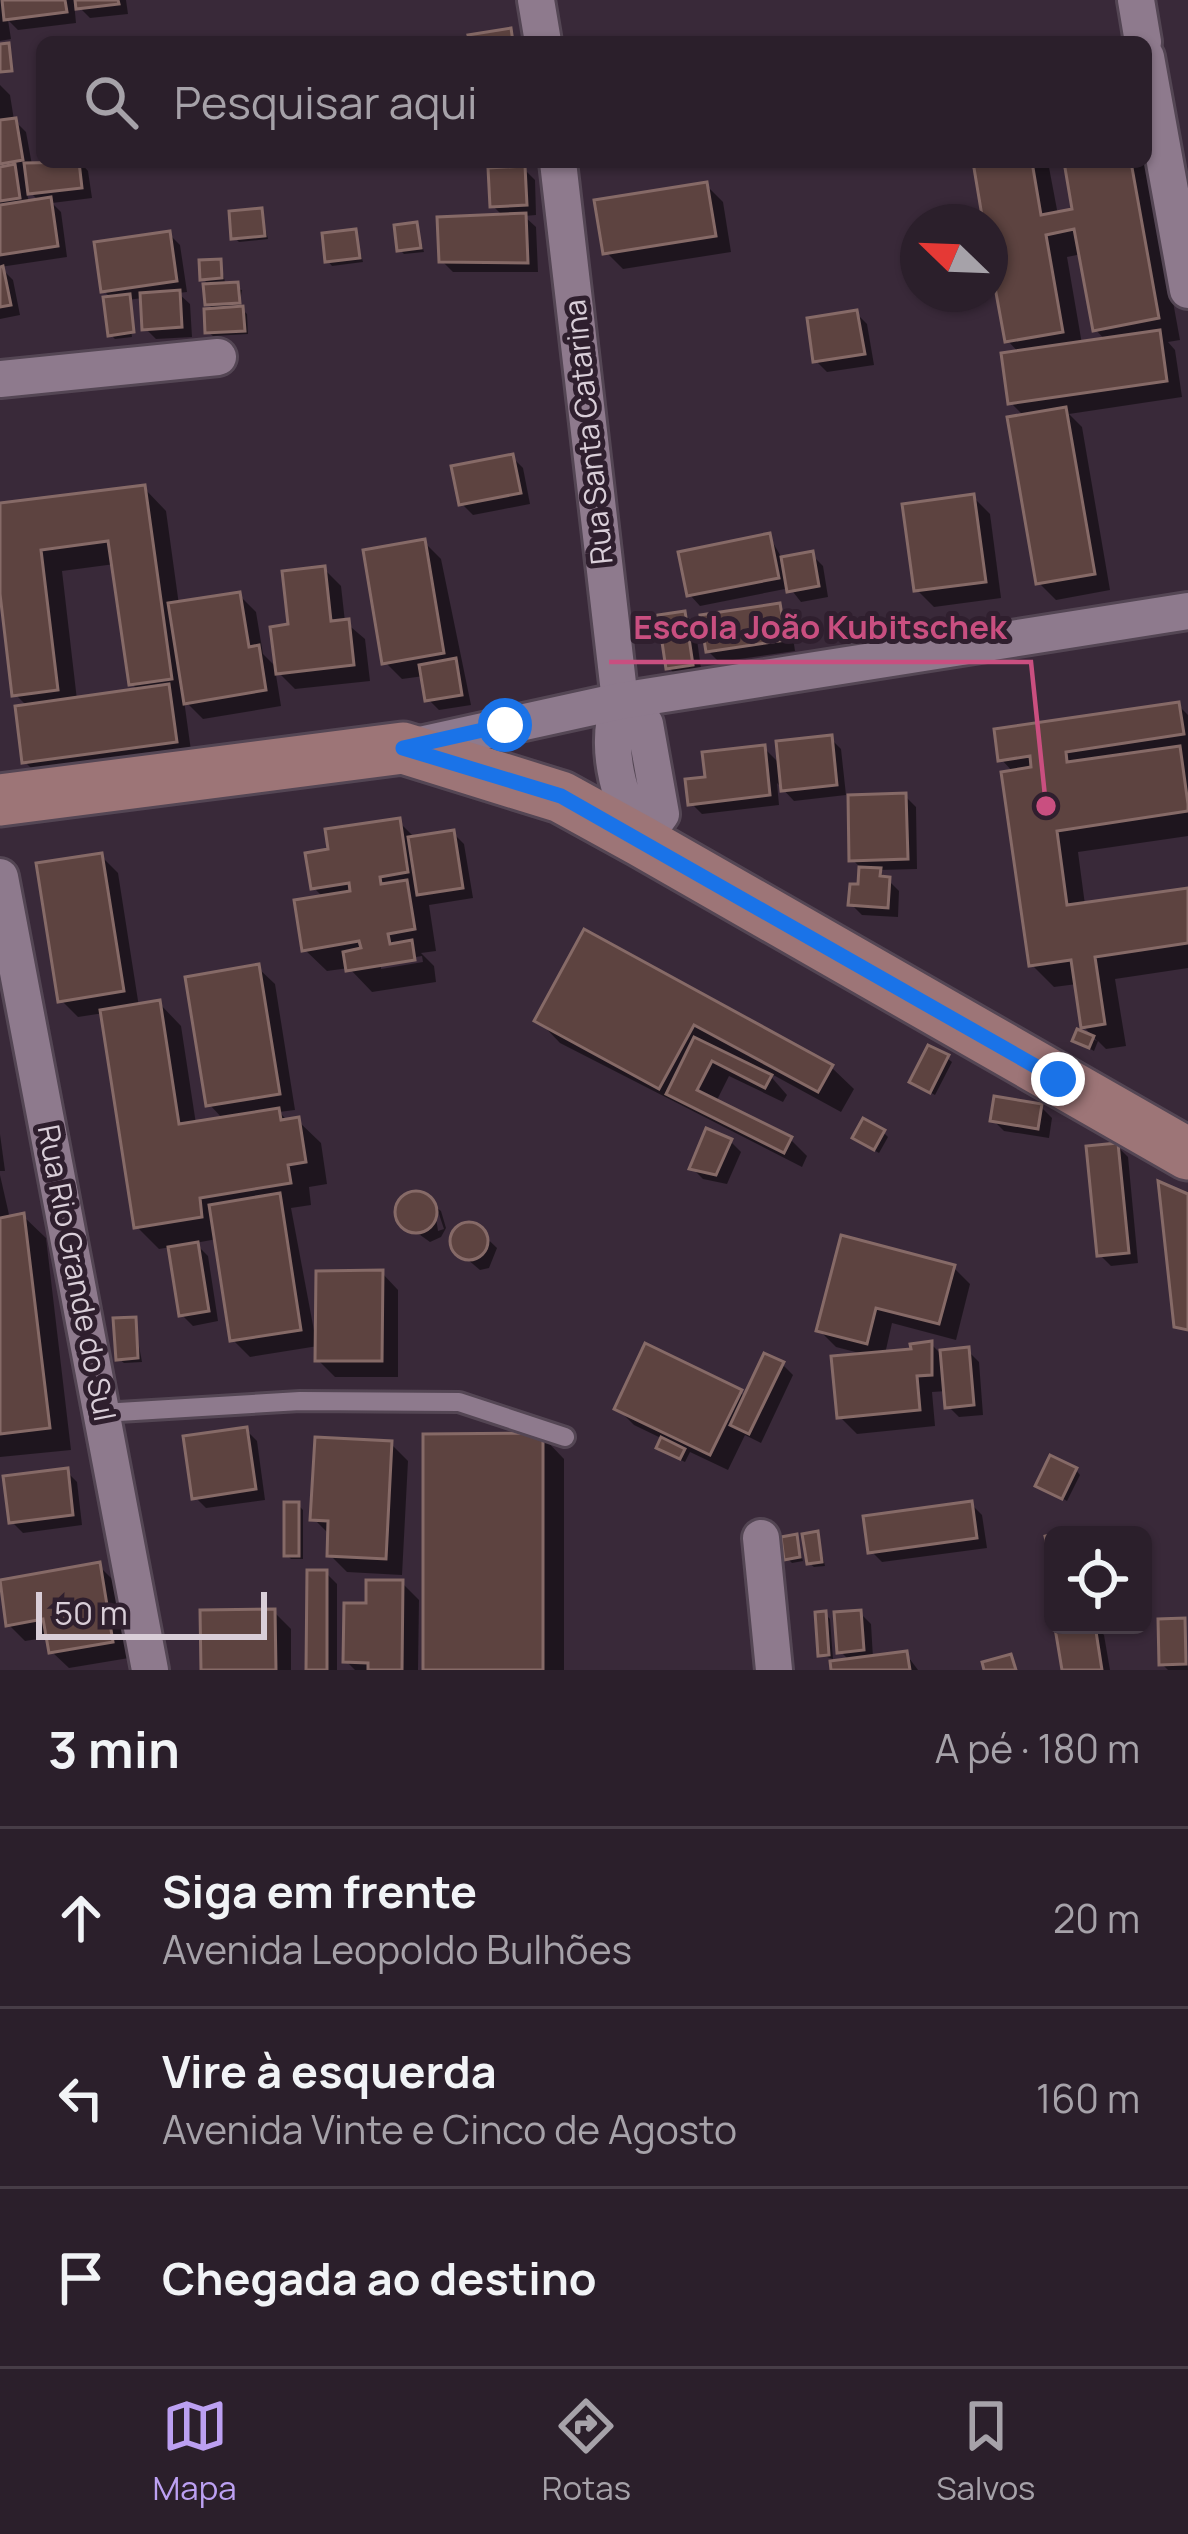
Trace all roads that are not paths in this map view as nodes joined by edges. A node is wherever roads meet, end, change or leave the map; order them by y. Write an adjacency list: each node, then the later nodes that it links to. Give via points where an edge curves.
1 (536, 0): 3 (street)
2 (1136, 0): 4 (street)
3 (542, 36)
4 (1142, 36)
5 (1152, 90): 7 (street)
6 (560, 168): 11 (street, Rua Santa Catarina)
7 (1188, 290)
8 (218, 357): 9 (street)
9 (0, 379)
10 (1188, 611): 11 (street)
11 (620, 701): 12 (street); 14 (street, Rua Santa Catarina, via 610,729 623,807)
12 (403, 748): 13 (main road); 14 (main road, via 561,796)
13 (0, 800)
14 (641, 841): 16 (main road)
15 (0, 877): 17 (street, Rua Rio Grande do Sul)
16 (1188, 1154)
17 (102, 1412): 18 (lane, via 459,1402); 20 (street, Rua Rio Grande do Sul)
18 (565, 1437)
19 (761, 1538): 21 (street)
20 (151, 1670)
21 (774, 1670)

